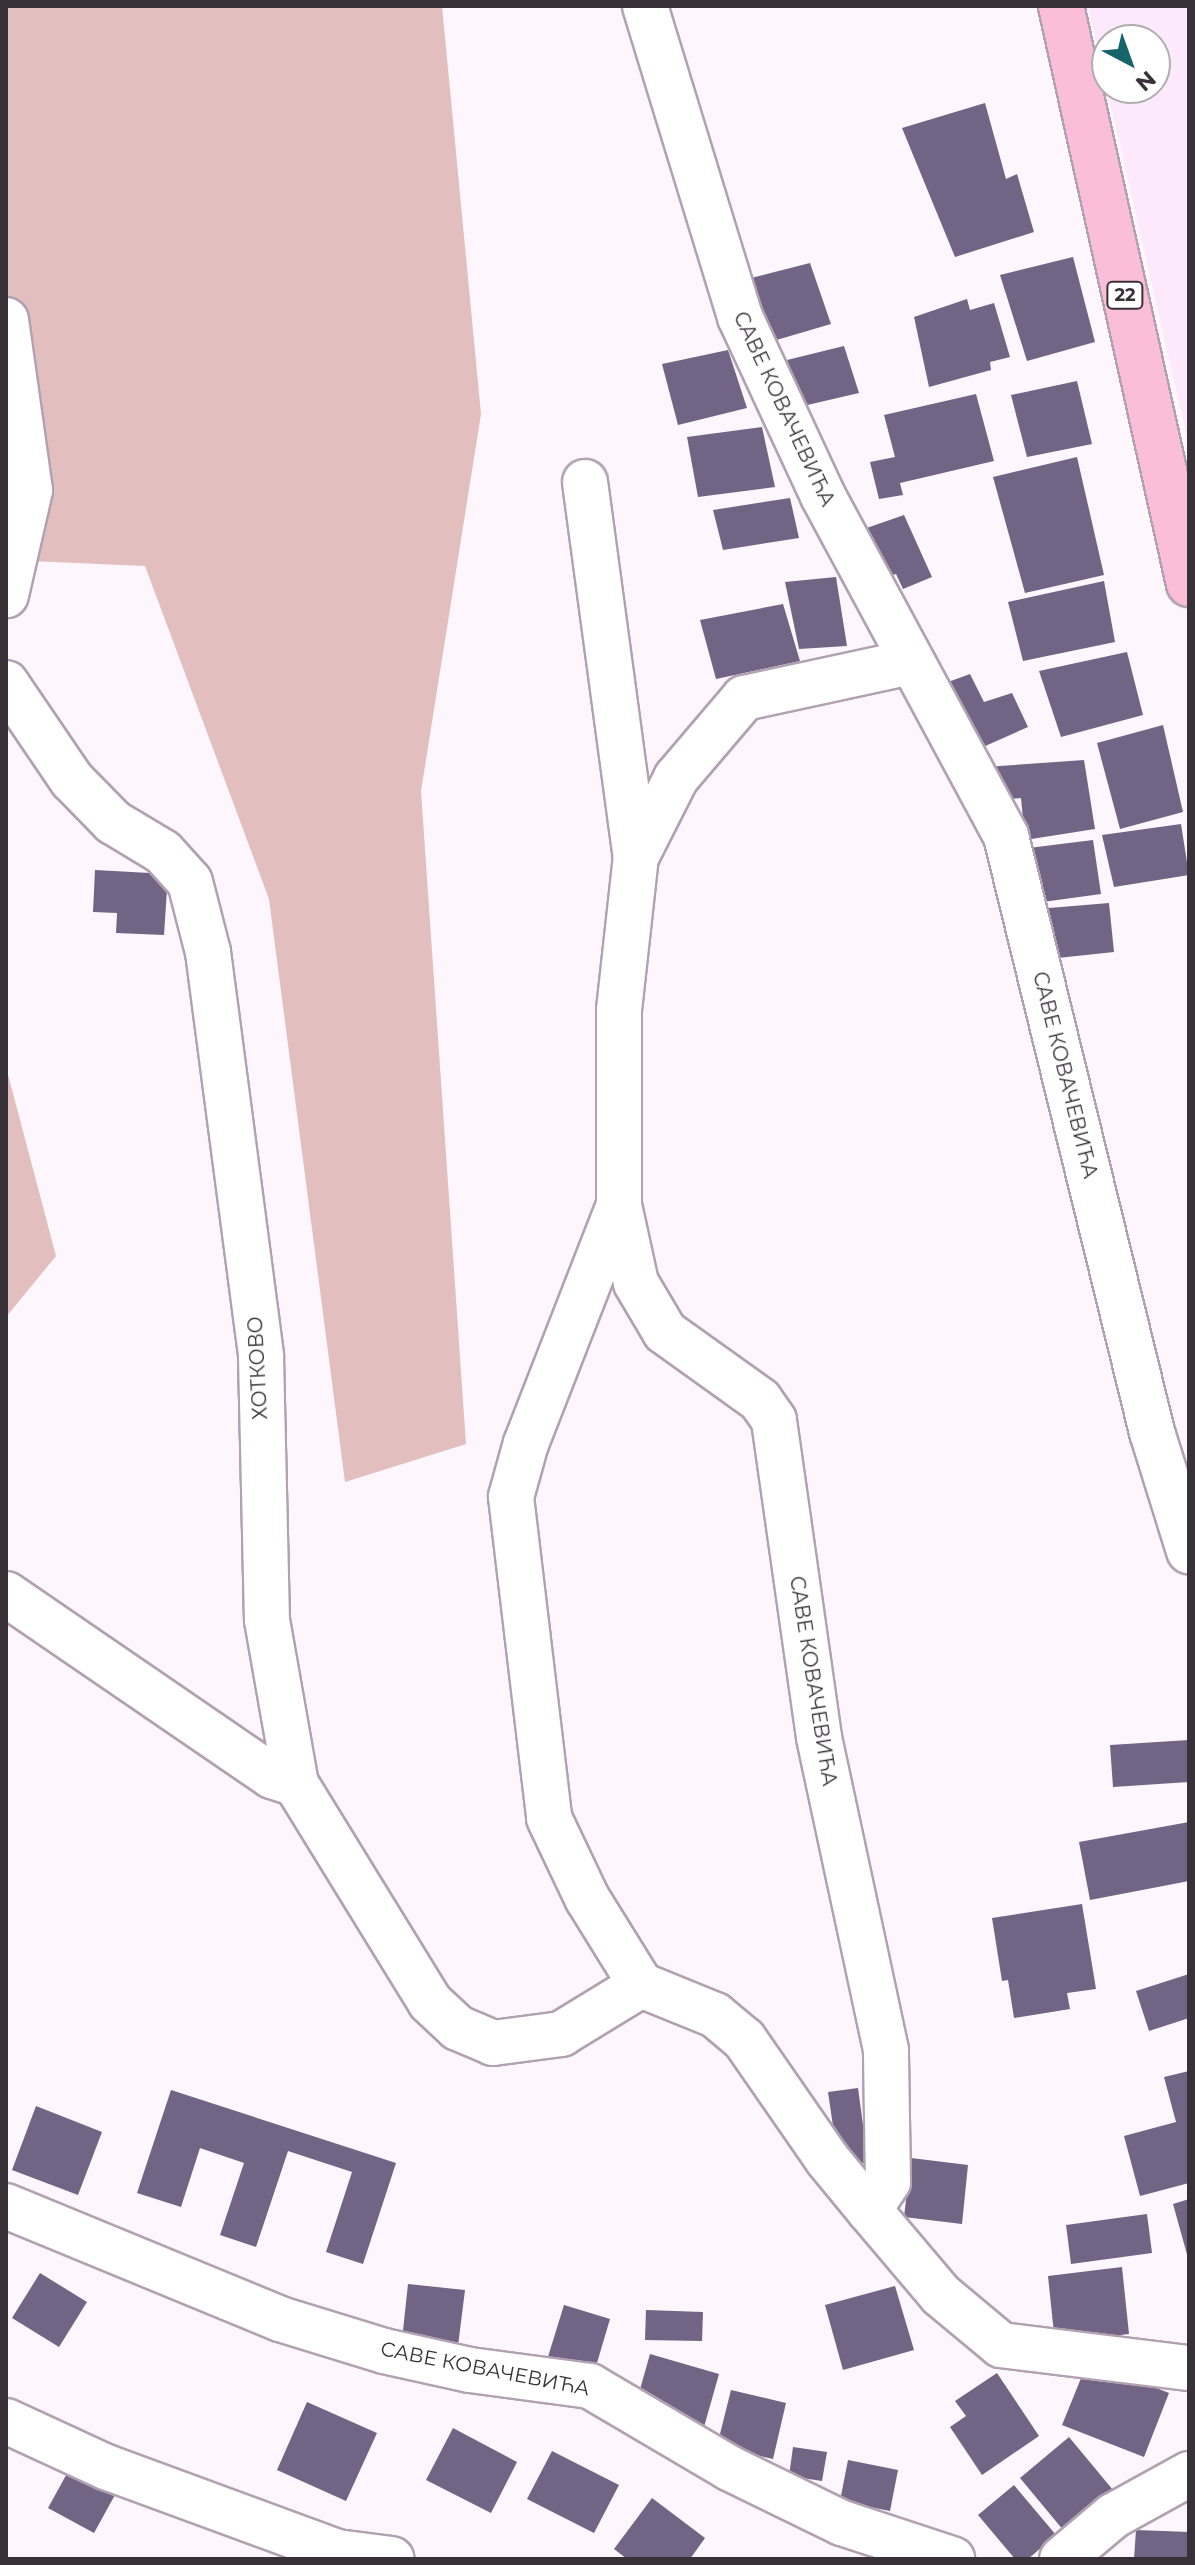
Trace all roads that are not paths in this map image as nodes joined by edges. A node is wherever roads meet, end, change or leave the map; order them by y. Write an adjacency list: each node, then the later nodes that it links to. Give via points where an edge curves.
1 (645, 6): 7 (street, САВЕ КОВАЧЕВИЋА, via 740,317 823,496)
2 (1061, 6): 5 (main road, 22)
3 (6, 320): 6 (street, via 30,490)
4 (585, 482): 9 (street, САВЕ КОВАЧЕВИЋА)
5 (1189, 584)
6 (6, 595)
7 (910, 662): 9 (street, САВЕ КОВАЧЕВИЋА, via 744,698 676,778); 11 (street, САВЕ КОВАЧЕВИЋА, via 1006,836 1152,1432)
8 (6, 683): 13 (street, ХОТКОВО, via 72,780 113,822 163,852 190,882 208,952 261,1357 267,1620)
9 (636, 857): 10 (street, САВЕ КОВАЧЕВИЋА, via 619,1010)
10 (619, 1205): 14 (street, САВЕ КОВАЧЕВИЋА, via 526,1443 511,1497 549,1818 587,1898); 16 (street, САВЕ КОВАЧЕВИЋА, via 636,1283 665,1332 760,1400 774,1420 819,1737 886,2050 888,2182)
11 (1189, 1551)
12 (6, 1594): 13 (street, via 272,1776)
13 (296, 1784): 14 (street, via 430,2002 458,2028 493,2043 561,2034)
14 (641, 1985): 16 (street, via 715,2015 744,2039)
15 (6, 2206): 22 (street, САВЕ КОВАЧЕВИЋА, via 280,2319 470,2370 590,2386 729,2468 842,2523)
16 (869, 2210): 17 (street, via 941,2295 1001,2345)
17 (1189, 2368)
18 (6, 2421): 20 (street, via 106,2467)
19 (1189, 2474): 23 (street, via 1113,2516)
20 (341, 2555): 21 (street)
21 (392, 2559)
22 (952, 2559)
23 (1062, 2559)

